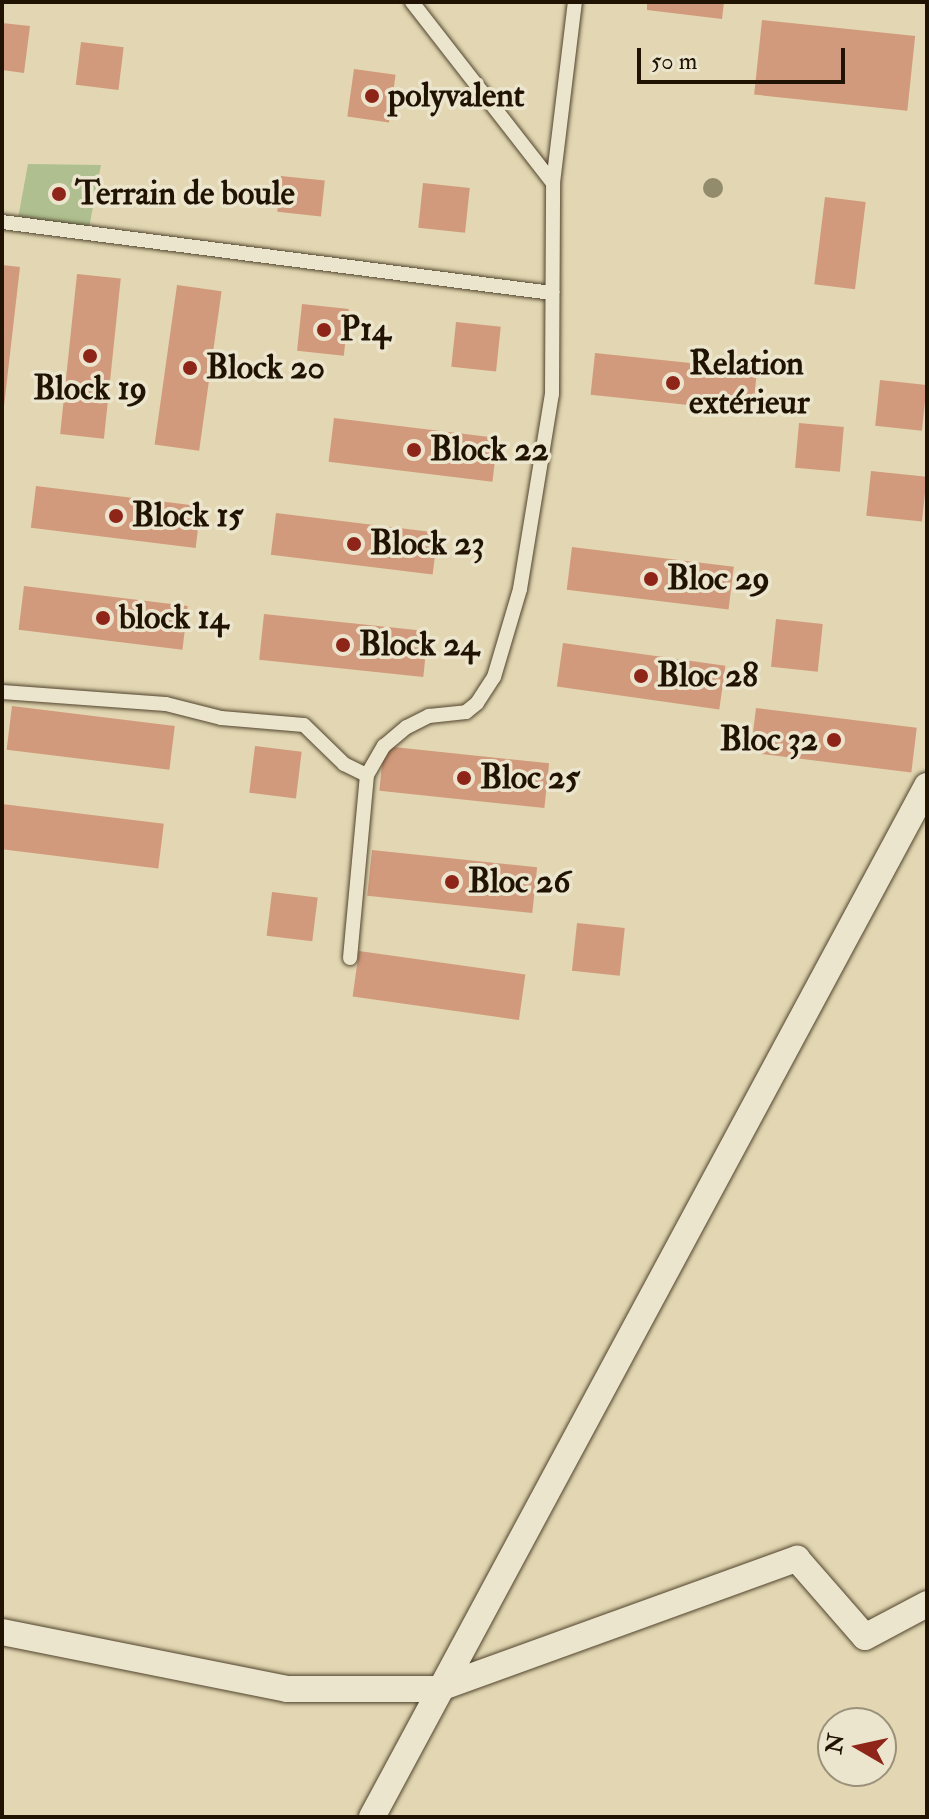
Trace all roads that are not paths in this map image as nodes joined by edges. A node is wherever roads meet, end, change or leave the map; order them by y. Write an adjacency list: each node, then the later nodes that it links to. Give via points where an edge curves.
1 (412, 2): 3 (lane)
2 (575, 2): 3 (lane)
3 (553, 183): 5 (lane)
4 (2, 222): 5 (lane)
5 (552, 293): 7 (lane, via 552,394 520,589 494,677 466,712 429,716 407,727 384,746)
6 (2, 692): 7 (lane, via 166,704 221,718 304,725 344,764)
7 (367, 775): 9 (lane)
8 (927, 786): 12 (street)
9 (350, 958)
10 (927, 1604): 12 (street, via 865,1637 797,1559)
11 (2, 1632): 12 (street, via 287,1689)
12 (437, 1689): 13 (street)
13 (372, 1817)

